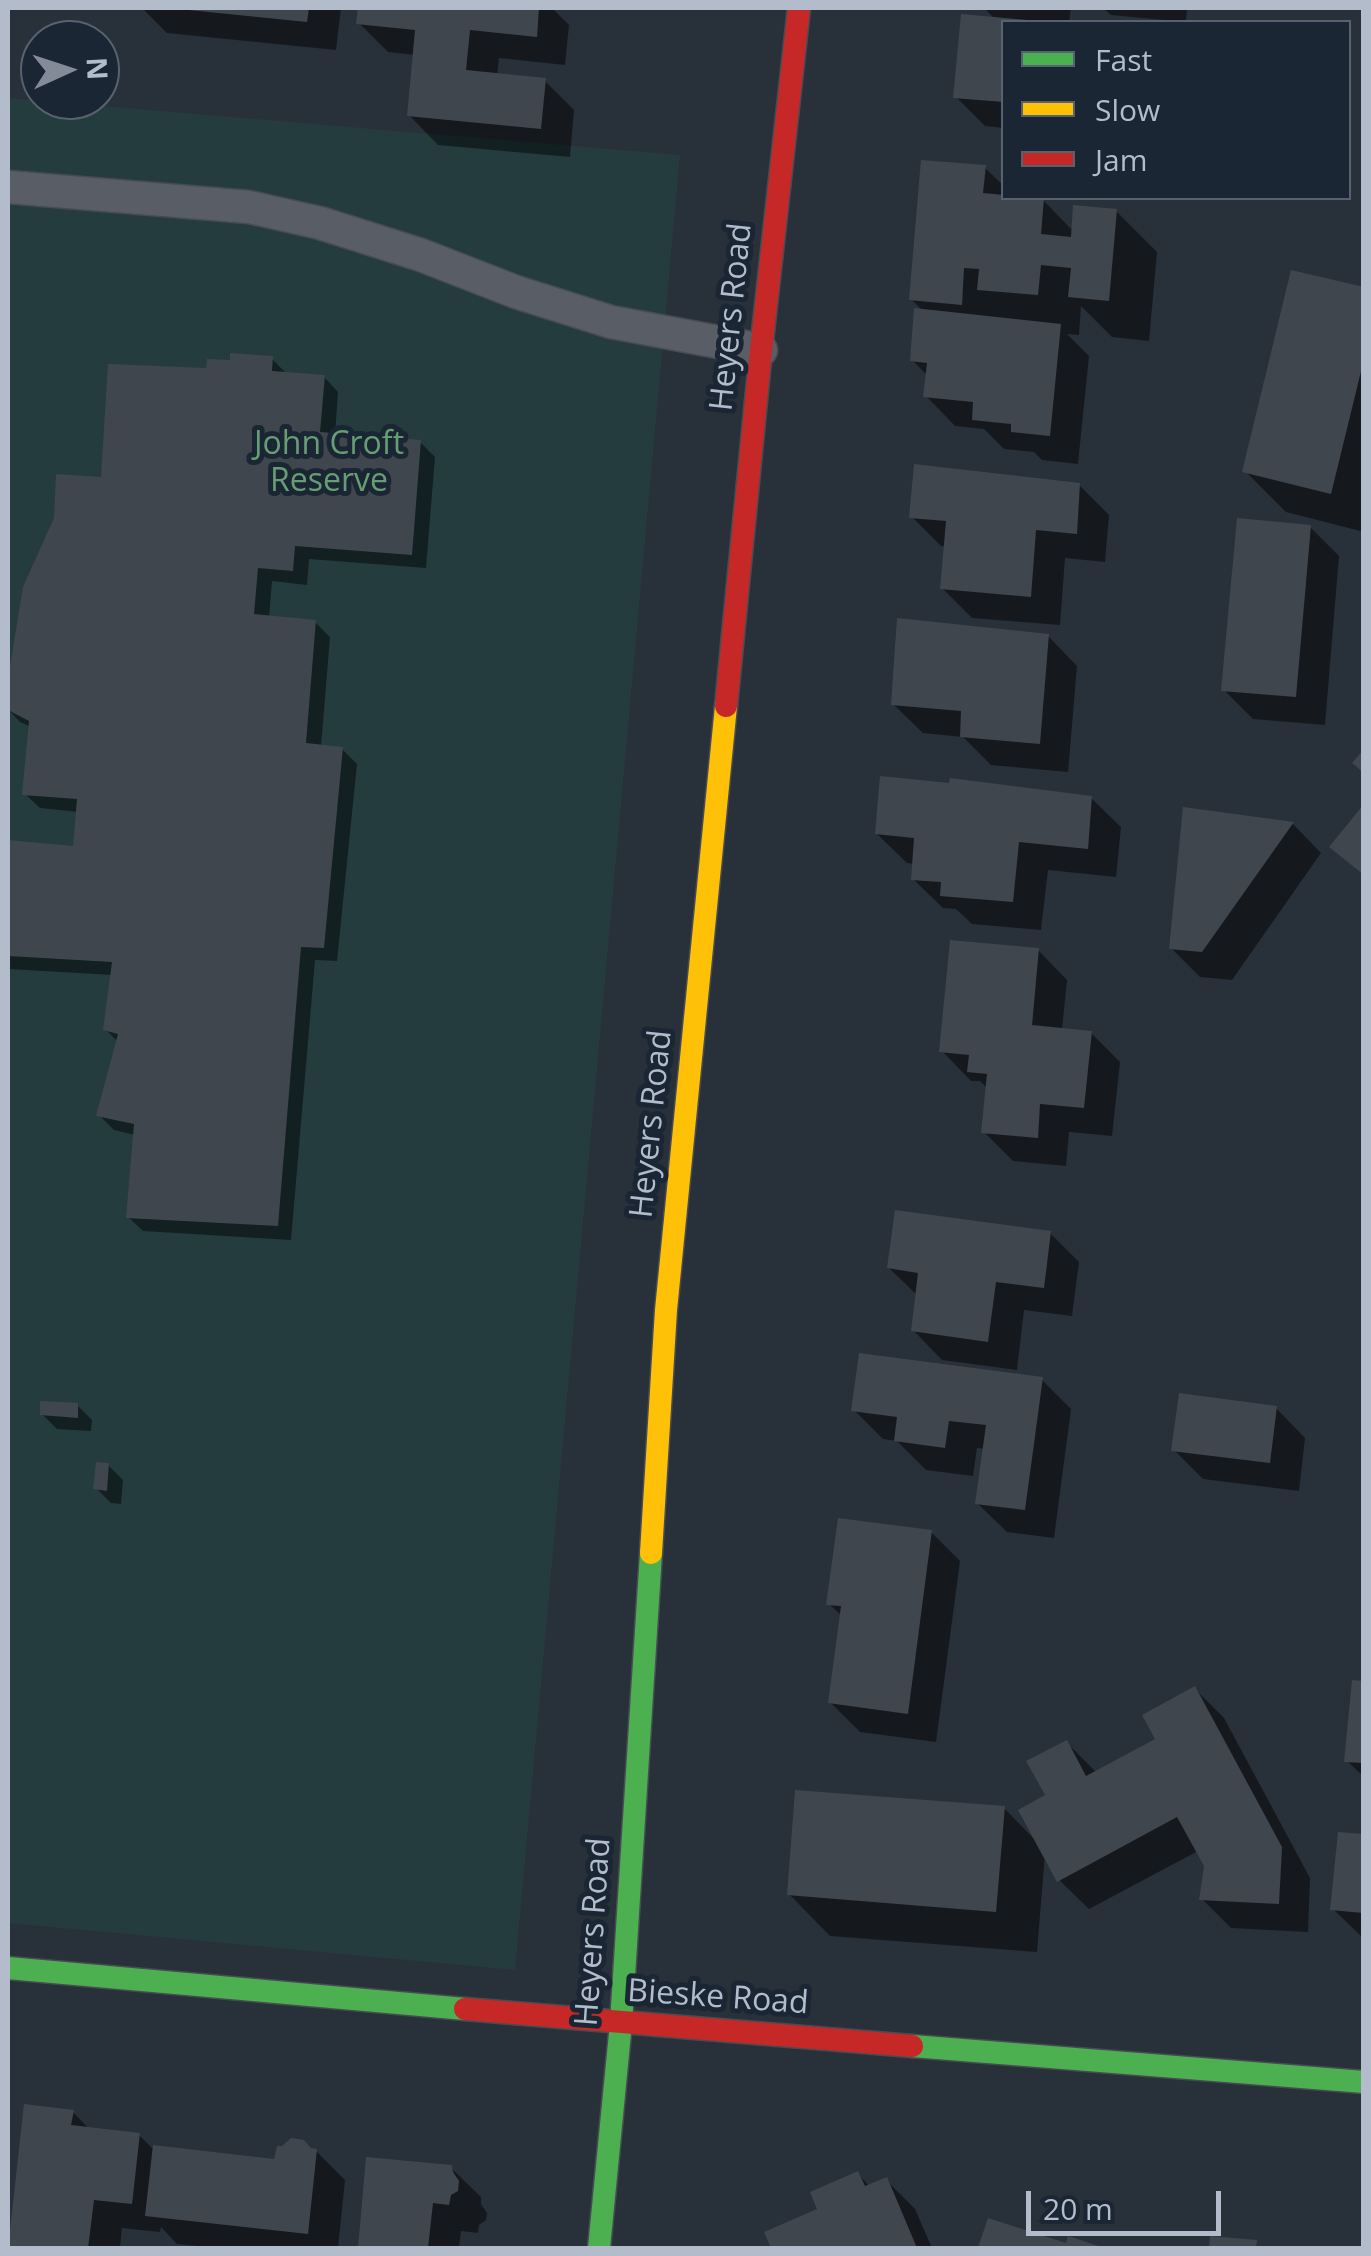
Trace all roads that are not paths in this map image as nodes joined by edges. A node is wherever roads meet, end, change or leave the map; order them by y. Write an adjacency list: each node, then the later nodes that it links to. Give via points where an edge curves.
1 (800, 8): 3 (street, Heyers Road)
2 (8, 187): 3 (lane, via 249,207 422,255 611,322)
3 (761, 350): 5 (street, Heyers Road, via 666,1310)
4 (8, 1968): 5 (street, Bieske Road)
5 (621, 2023): 6 (street, Bieske Road); 7 (street, Heyers Road)
6 (1364, 2082)
7 (599, 2248)

